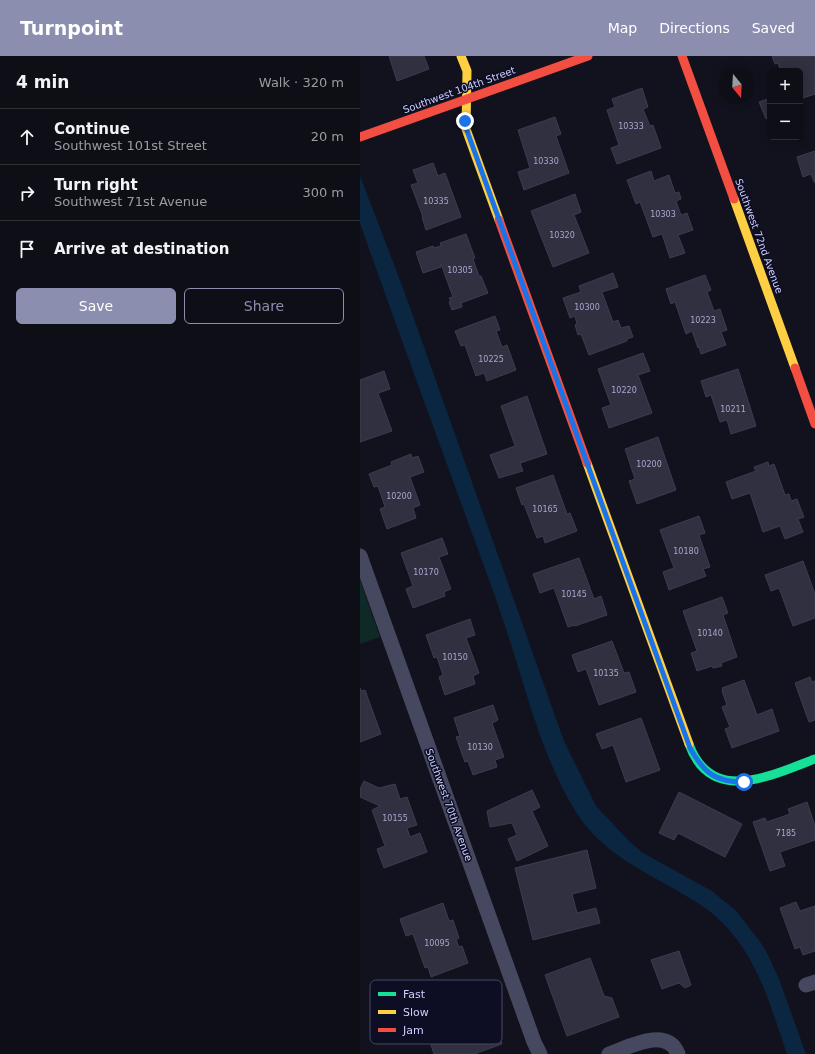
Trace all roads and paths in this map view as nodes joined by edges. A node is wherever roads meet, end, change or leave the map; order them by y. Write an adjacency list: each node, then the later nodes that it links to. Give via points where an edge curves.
1 (461, 56): 4 (street, via 467,71)
2 (588, 56): 4 (street, Southwest 104th Street)
3 (682, 56): 6 (street, Southwest 72nd Avenue)
4 (466, 99): 5 (street, Southwest 104th Street); 8 (street, via 465,121 469,136 690,748 708,772 730,782 759,779)
5 (360, 137)
6 (815, 424)
7 (360, 556): 9 (street, Southwest 70th Avenue)
8 (815, 759)
9 (540, 1054)
10 (609, 1054): 11 (street, via 654,1039 670,1042)
11 (678, 1054)

